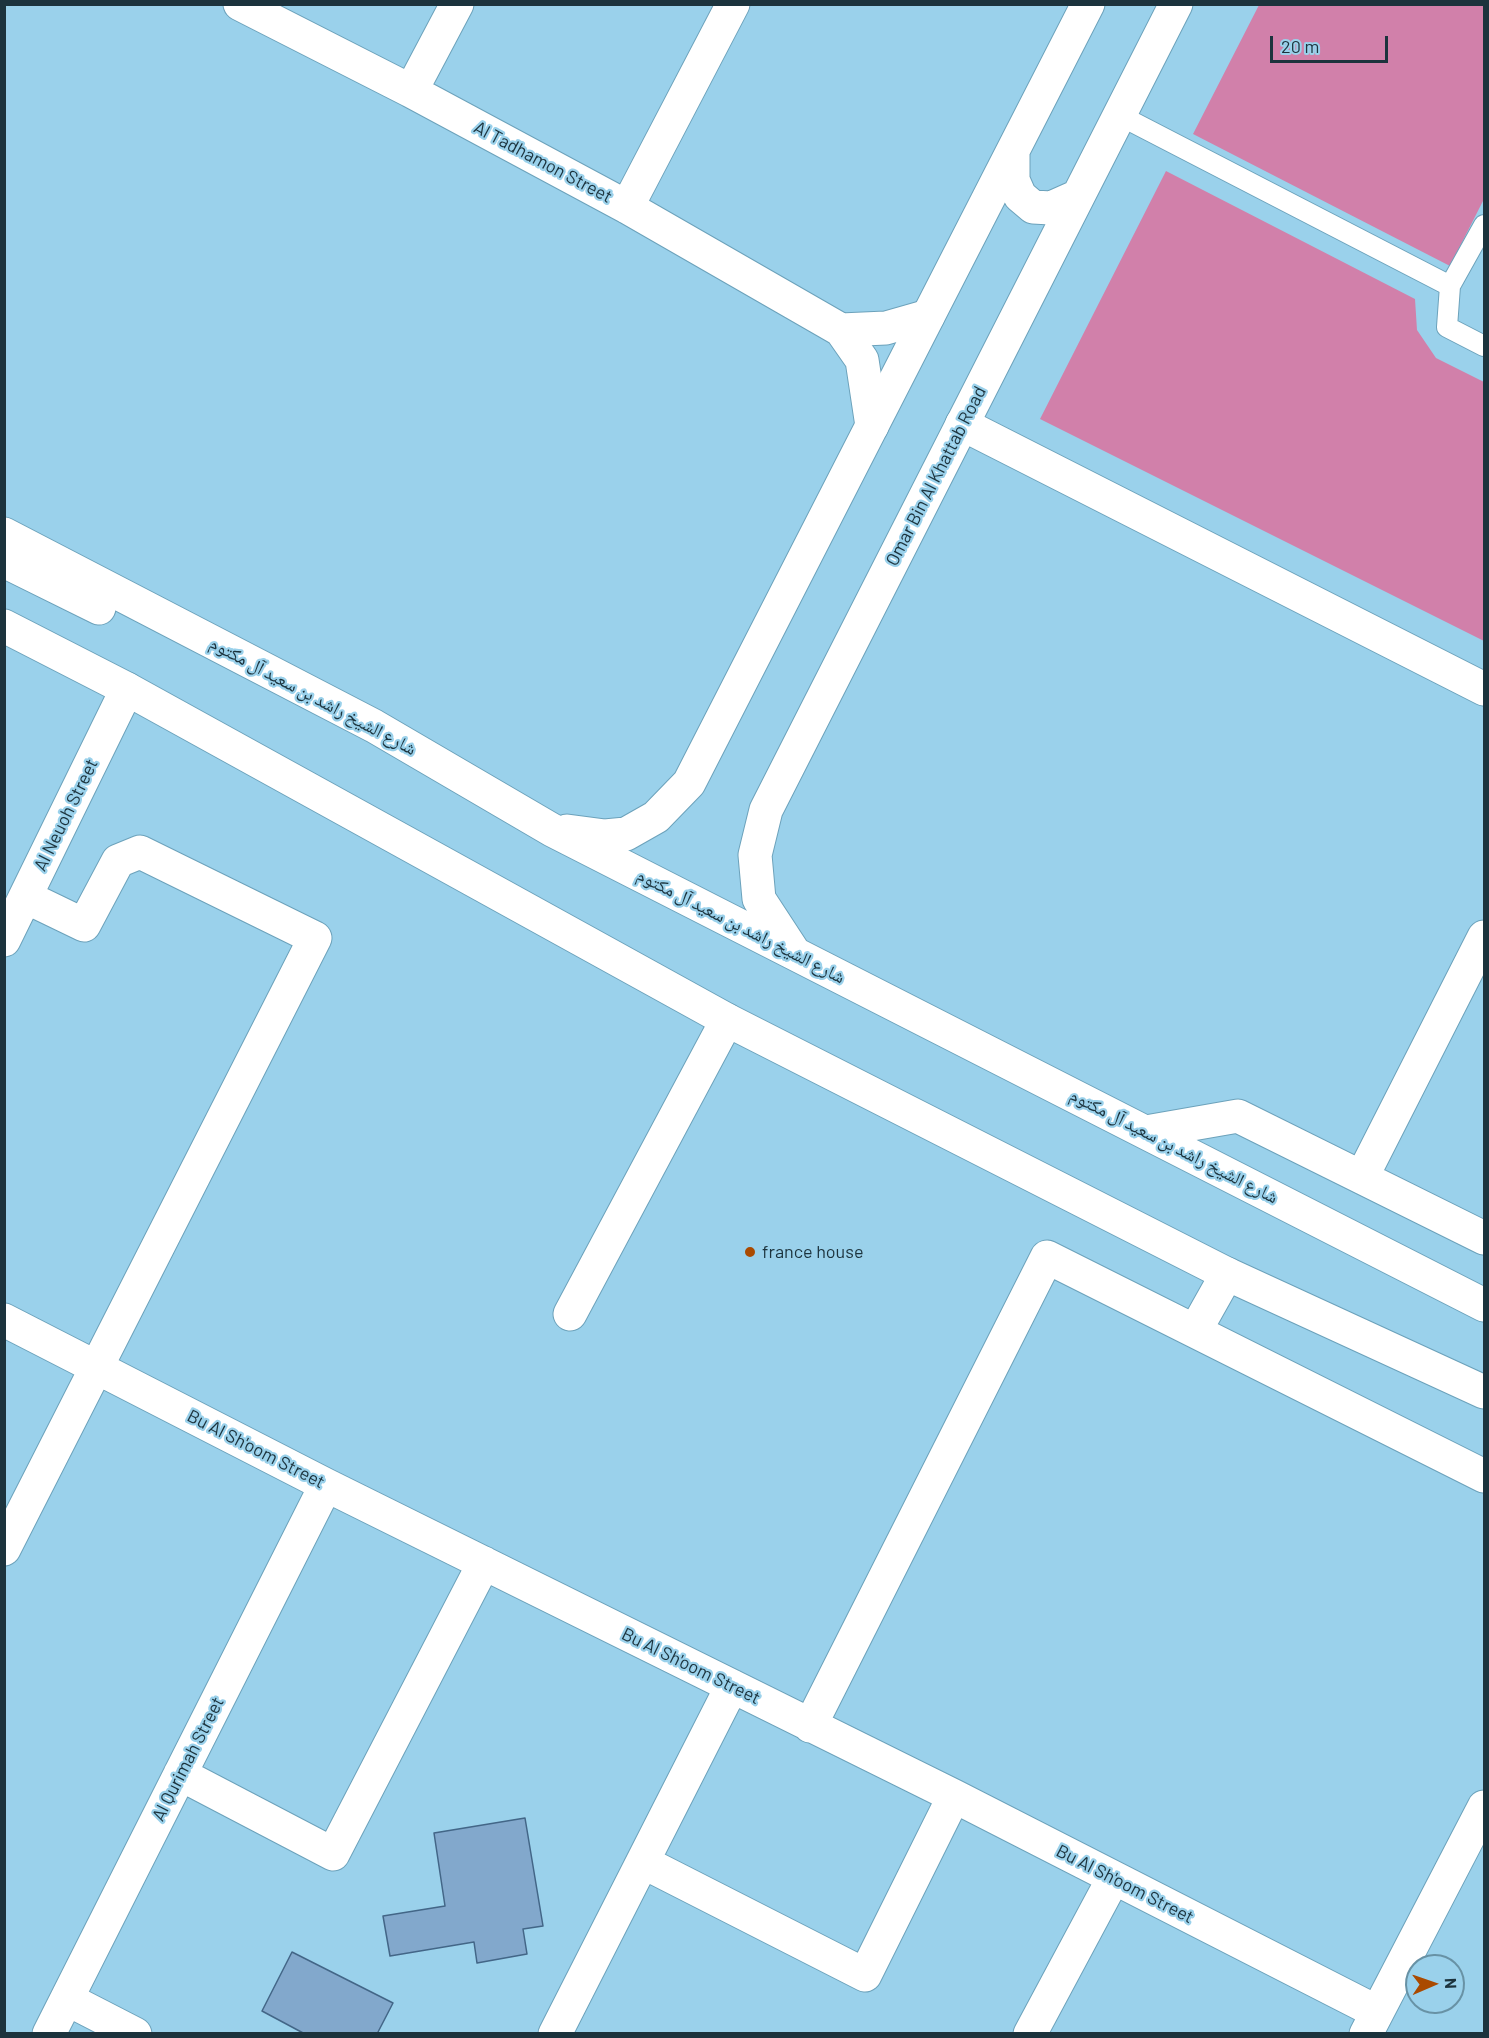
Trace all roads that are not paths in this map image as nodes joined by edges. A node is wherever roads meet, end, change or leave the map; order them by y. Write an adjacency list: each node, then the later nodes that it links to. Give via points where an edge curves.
1 (240, 4): 6 (street, Al Tadhamon Street)
2 (457, 4): 6 (street)
3 (733, 4): 10 (street)
4 (1088, 4): 8 (street)
5 (1176, 4): 7 (street, Omar Bin Al Khattab Road)
6 (411, 91): 10 (street, Al Tadhamon Street)
7 (1119, 115): 9 (street, Omar Bin Al Khattab Road); 12 (lane)
8 (1013, 152): 9 (street, via 1013,180 1020,196 1033,207 1051,208); 13 (street)
9 (1078, 196): 16 (street, Omar Bin Al Khattab Road)
10 (627, 207): 14 (street, Al Tadhamon Street)
11 (1485, 225): 12 (lane)
12 (1450, 286): 15 (lane, via 1447,327)
13 (928, 316): 14 (street, via 885,328); 17 (street)
14 (841, 330): 17 (street, Al Tadhamon Street, via 862,360)
15 (1485, 346)
16 (962, 424): 22 (street); 28 (street, Omar Bin Al Khattab Road, via 766,810 755,855 759,899)
17 (872, 426): 24 (street, via 689,783 656,817 626,834 605,836)
18 (4, 534): 23 (street, شارع الشيخ راشد بن سعيد آل مكتوم)
19 (4, 561): 23 (street, via 165,641)
20 (4, 626): 21 (street)
21 (127, 689): 25 (street, Al Neuoh Street); 29 (street)
22 (1485, 689)
23 (374, 726): 24 (street, شارع الشيخ راشد بن سعيد آل مكتوم)
24 (552, 830): 28 (street, شارع الشيخ راشد بن سعيد آل مكتوم)
25 (26, 897): 27 (street, Al Neuoh Street); 38 (street, via 84,926 118,861 140,852 315,938)
26 (1485, 937): 31 (street)
27 (4, 940)
28 (794, 952): 30 (street, شارع الشيخ راشد بن سعيد آل مكتوم)
29 (727, 1020): 33 (street); 35 (street)
30 (1146, 1132): 31 (street, via 1238,1116); 34 (street, شارع الشيخ راشد بن سعيد آل مكتوم)
31 (1362, 1177): 32 (street)
32 (1485, 1238)
33 (1227, 1274): 37 (street); 39 (street)
34 (1485, 1305)
35 (570, 1314)
36 (4, 1320): 38 (street, Bu Al Sh'oom Street)
37 (1195, 1331): 40 (street); 45 (street, via 1047,1257)
38 (97, 1367): 41 (street, Bu Al Sh'oom Street); 42 (street)
39 (1485, 1392)
40 (1485, 1476)
41 (326, 1485): 43 (street, Bu Al Sh'oom Street); 46 (street, Al Qurimah Street)
42 (4, 1549)
43 (484, 1563): 44 (street, Bu Al Sh'oom Street); 46 (street, via 333,1854)
44 (732, 1686): 45 (street, Bu Al Sh'oom Street); 49 (street)
45 (810, 1726): 47 (street, Bu Al Sh'oom Street)
46 (180, 1774): 51 (street, Al Qurimah Street)
47 (954, 1796): 49 (street, via 865,1976); 50 (street, Bu Al Sh'oom Street)
48 (1485, 1807): 52 (street)
49 (642, 1862): 55 (street)
50 (1113, 1879): 52 (street, Bu Al Sh'oom Street); 56 (street)
51 (67, 1999): 53 (street, Al Qurimah Street); 54 (street)
52 (1371, 2023)
53 (49, 2034)
54 (135, 2034)
55 (555, 2034)
56 (1030, 2034)

